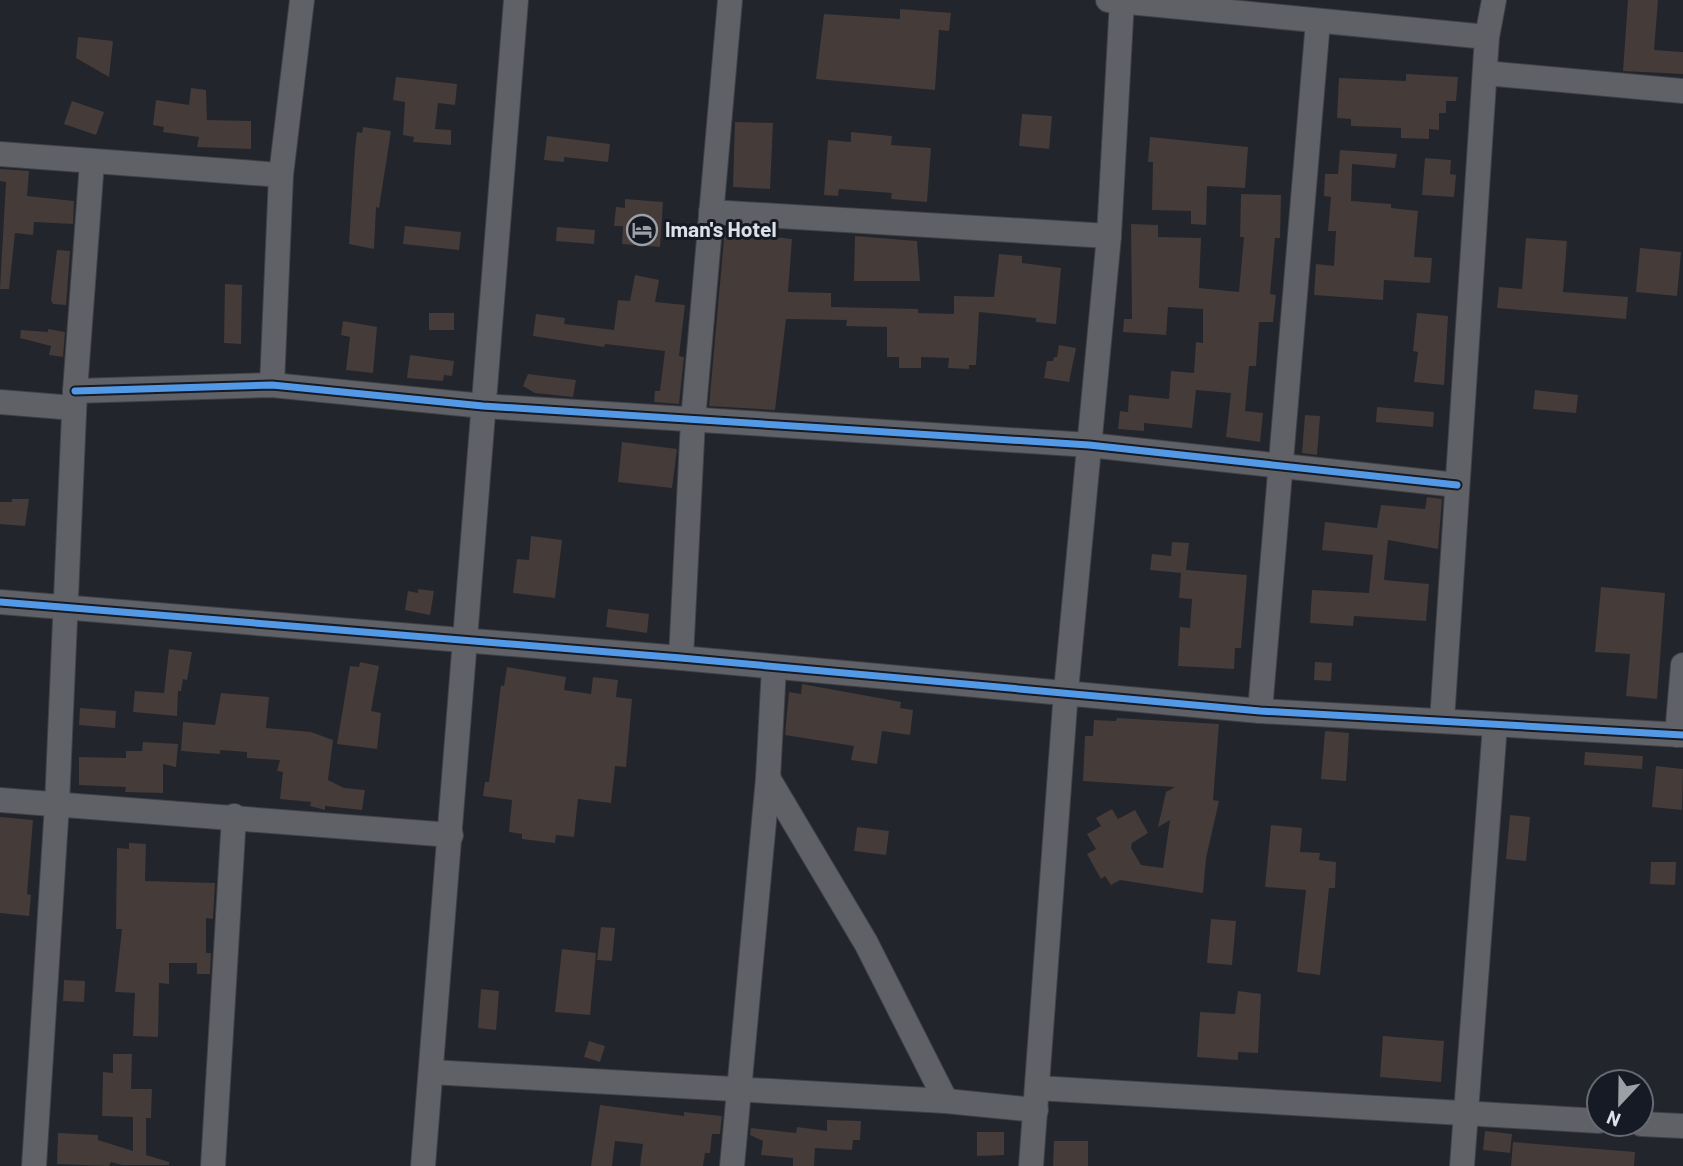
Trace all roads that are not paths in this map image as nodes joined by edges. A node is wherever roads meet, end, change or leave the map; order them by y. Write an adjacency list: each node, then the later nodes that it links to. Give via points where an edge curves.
1 (302, 0): 12 (street)
2 (516, 0): 18 (street)
3 (730, 0): 13 (street)
4 (1117, 0): 6 (street); 14 (street)
5 (1493, 0): 7 (street)
6 (1318, 21): 7 (street); 21 (street)
7 (1487, 37): 8 (street)
8 (1485, 73): 9 (street); 22 (street)
9 (1683, 91)
10 (0, 154): 11 (street)
11 (92, 162): 12 (street); 16 (street)
12 (281, 175): 15 (street)
13 (711, 212): 14 (street); 19 (street)
14 (1109, 236): 20 (street)
15 (272, 385): 16 (street); 18 (street)
16 (74, 400): 17 (street); 24 (street)
17 (0, 402)
18 (483, 407): 19 (street); 25 (street)
19 (693, 420): 20 (street); 26 (street)
20 (1089, 445): 21 (street); 29 (street)
21 (1279, 464): 22 (street); 30 (street)
22 (1457, 485): 31 (street)
23 (0, 602): 24 (street)
24 (66, 608): 25 (street); 36 (street)
25 (464, 642): 26 (street); 38 (street)
26 (681, 658): 28 (street)
27 (1683, 665): 33 (street)
28 (774, 667): 29 (street); 34 (street)
29 (1066, 691): 30 (street); 41 (street)
30 (1260, 711): 31 (street)
31 (1441, 721): 32 (street)
32 (1495, 725): 33 (street); 43 (street)
33 (1680, 735)
34 (768, 778): 40 (street); 42 (street, via 866,943)
35 (0, 800): 36 (street)
36 (57, 804): 37 (street); 47 (street)
37 (234, 816): 38 (street); 48 (street)
38 (450, 835): 39 (street)
39 (431, 1072): 40 (street); 49 (street)
40 (738, 1089): 42 (street); 50 (street)
41 (1037, 1099): 42 (street); 43 (street); 51 (street)
42 (946, 1101)
43 (1466, 1113): 44 (street); 52 (street)
44 (1585, 1120)
45 (1655, 1125): 46 (street)
46 (1683, 1126)
47 (34, 1166)
48 (213, 1166)
49 (424, 1166)
50 (732, 1166)
51 (1031, 1166)
52 (1462, 1166)

